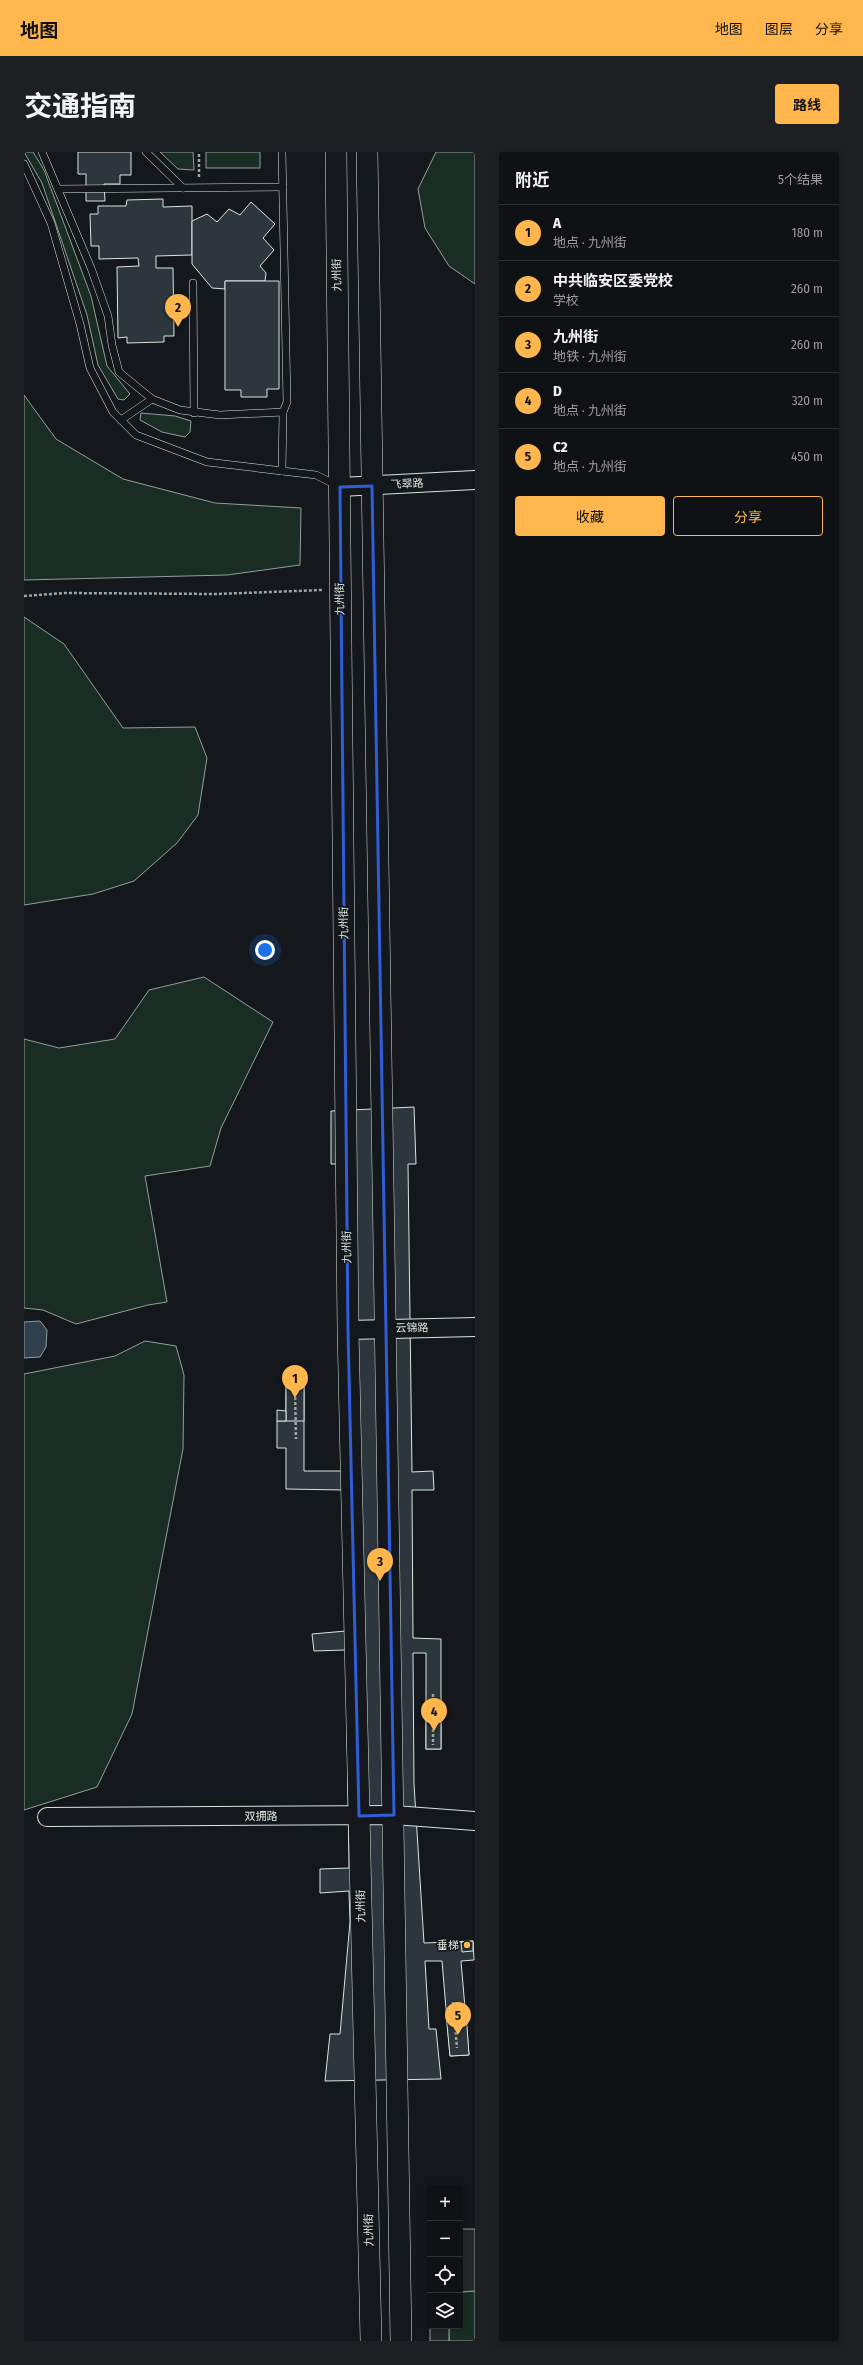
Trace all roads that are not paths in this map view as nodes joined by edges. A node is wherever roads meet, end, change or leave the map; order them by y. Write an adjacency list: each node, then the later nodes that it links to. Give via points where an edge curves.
1 (42, 152): 9 (lane)
2 (146, 152): 8 (lane)
3 (282, 152): 7 (lane)
4 (336, 152): 18 (main road, 九州街)
5 (367, 152): 17 (main road)
6 (24, 164): 14 (lane, via 51,224 90,368 113,412)
7 (283, 187): 8 (lane); 12 (lane, via 286,402)
8 (183, 188): 9 (lane)
9 (58, 189): 11 (lane, via 108,316 119,372)
10 (193, 283): 13 (lane)
11 (152, 399): 13 (lane); 14 (lane)
12 (282, 412): 13 (lane, via 220,415); 15 (lane)
13 (194, 413)
14 (121, 420): 15 (lane, via 136,435 207,462)
15 (282, 471): 18 (lane, via 316,475)
16 (475, 480): 17 (street, 飞翠路)
17 (372, 486): 18 (street, 飞翠路); 20 (main road)
18 (340, 487): 21 (main road, 九州街)
19 (475, 1327): 20 (street, 云锦路)
20 (386, 1329): 21 (street, 云锦路); 22 (main road)
21 (348, 1330): 23 (main road, 九州街)
22 (394, 1815): 23 (street, 双拥路); 25 (street, 双拥路); 27 (main road)
23 (359, 1816): 24 (street, 双拥路); 26 (main road, 九州街)
24 (47, 1817)
25 (475, 1821)
26 (371, 2341)
27 (402, 2341)

